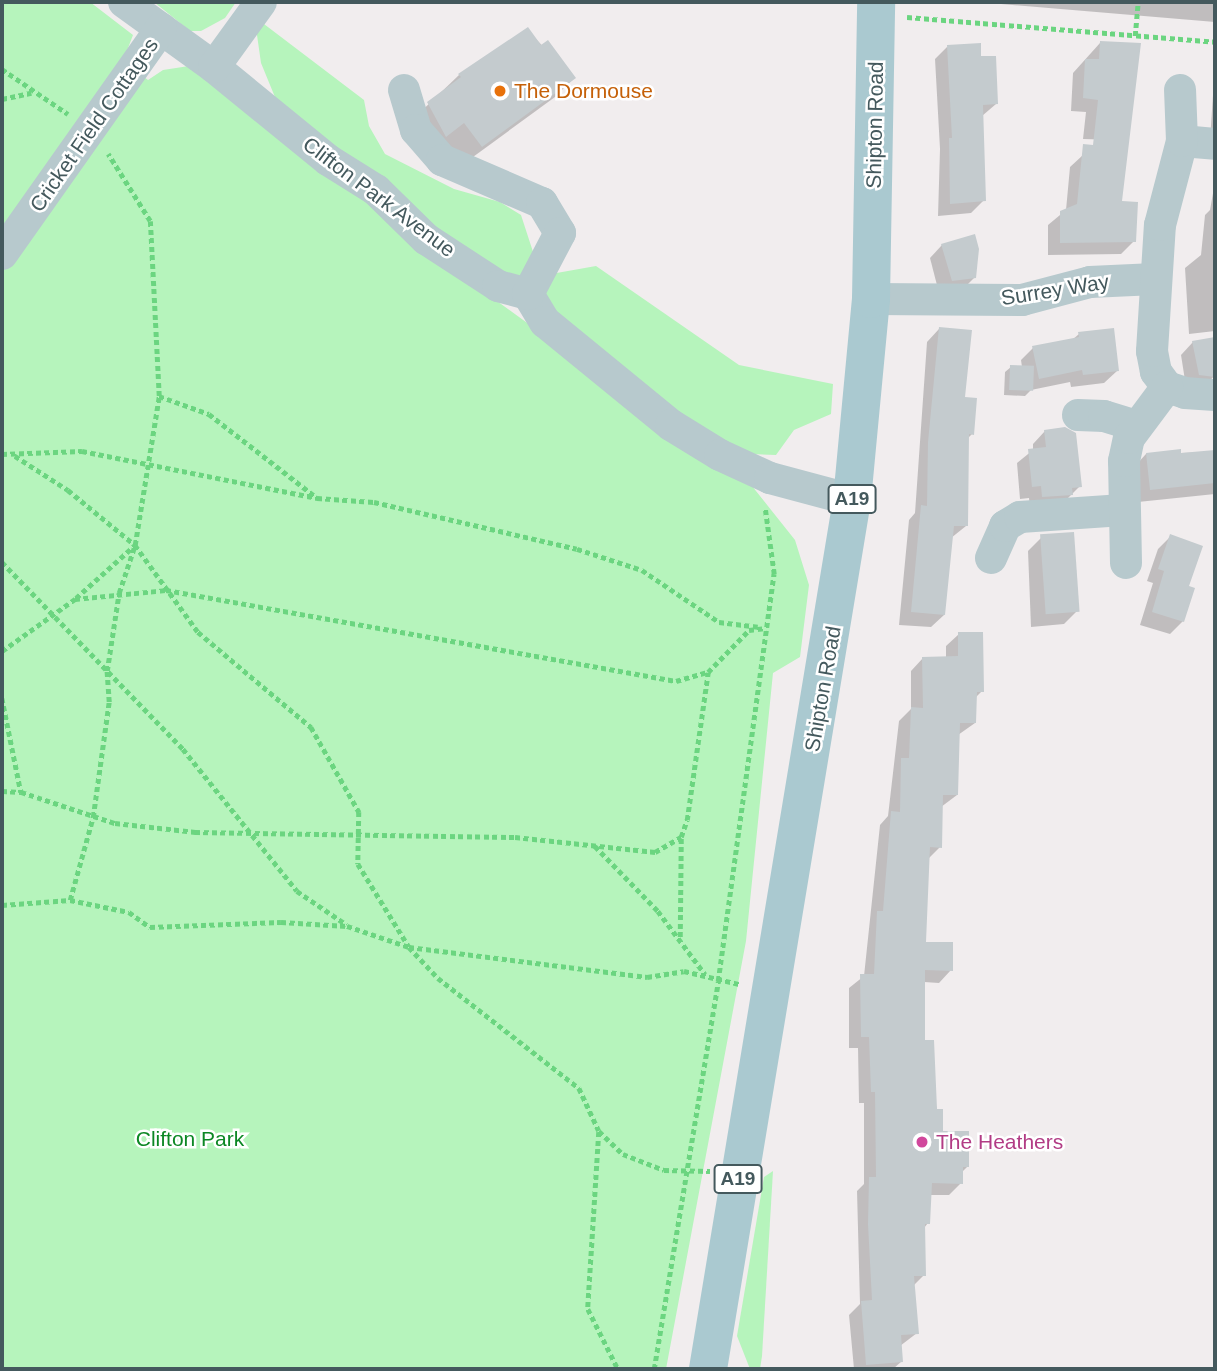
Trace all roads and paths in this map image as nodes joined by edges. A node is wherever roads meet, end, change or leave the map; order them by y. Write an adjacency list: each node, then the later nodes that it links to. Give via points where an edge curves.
1 (124, 2): 5 (street, Clifton Park Avenue)
2 (261, 2): 8 (street)
3 (1138, 2): 6 (path)
4 (875, 8): 6 (path); 19 (main road, Shipton Road / A19)
5 (161, 29): 8 (street, Clifton Park Avenue); 16 (street, Cricket Field Cottages)
6 (1135, 36): 7 (path)
7 (1215, 42)
8 (214, 67): 18 (street, Clifton Park Avenue, via 328,160 376,190 426,239 498,286)
9 (404, 90): 18 (street, via 416,130 442,160 542,203 560,233)
10 (1180, 90): 13 (street)
11 (31, 93): 12 (path)
12 (2, 99)
13 (1182, 141): 14 (street); 17 (street, via 1160,225)
14 (1215, 144)
15 (120, 173): 22 (path, via 150,221)
16 (2, 254)
17 (1156, 279): 19 (street, Surrey Way, via 1090,282 1022,300); 20 (street, via 1152,351 1156,372)
18 (528, 294): 29 (street, via 544,323 671,425 770,478)
19 (871, 299): 29 (main road, Shipton Road / A19)
20 (1167, 387): 21 (street); 24 (street)
21 (1215, 395)
22 (159, 396): 27 (path); 28 (path, via 209,415)
23 (1079, 415): 24 (street, via 1104,416)
24 (1138, 426): 31 (street, via 1129,438 1124,461)
25 (2, 454): 26 (path)
26 (15, 456): 27 (path, via 82,451); 32 (path, via 68,489)
27 (146, 467): 28 (path); 32 (path)
28 (317, 498): 40 (path, via 374,502 577,549 642,570 719,622)
29 (852, 500): 59 (main road, Shipton Road / A19)
30 (765, 508): 40 (path, via 774,574)
31 (1123, 510): 33 (street, via 1020,517 1005,526); 35 (street)
32 (135, 545): 36 (path); 37 (path); 38 (path)
33 (991, 558)
34 (2, 562): 39 (path)
35 (1126, 563)
36 (166, 590): 37 (path); 43 (path, via 676,681); 49 (path, via 198,632 312,727 359,812)
37 (119, 593): 38 (path); 42 (path)
38 (75, 599): 39 (path)
39 (51, 615): 41 (path); 42 (path)
40 (766, 628): 43 (path, via 749,630); 58 (path)
41 (2, 651)
42 (107, 671): 47 (path, via 109,702); 48 (path, via 183,749)
43 (708, 672): 50 (path)
44 (2, 698): 46 (path)
45 (2, 791): 46 (path)
46 (21, 792): 47 (path)
47 (93, 817): 48 (path, via 195,832); 52 (path)
48 (250, 832): 49 (path); 54 (path, via 297,891)
49 (356, 833): 51 (path, via 515,837); 56 (path, via 358,864)
50 (681, 836): 51 (path, via 655,852); 55 (path)
51 (595, 845): 55 (path)
52 (70, 901): 53 (path); 54 (path, via 129,912 150,927 281,922)
53 (2, 905)
54 (347, 926): 56 (path)
55 (680, 937): 57 (path)
56 (409, 947): 57 (path, via 647,977 684,971); 60 (path, via 438,978 579,1088)
57 (705, 974): 58 (path)
58 (718, 981): 59 (path); 62 (path)
59 (770, 990): 61 (main road, Shipton Road / A19)
60 (599, 1132): 62 (path, via 623,1154 664,1170); 63 (path, via 588,1308)
61 (740, 1168): 62 (path); 65 (main road, Shipton Road / A19)
62 (687, 1172): 64 (path)
63 (618, 1369)
64 (654, 1369)
65 (708, 1369)

